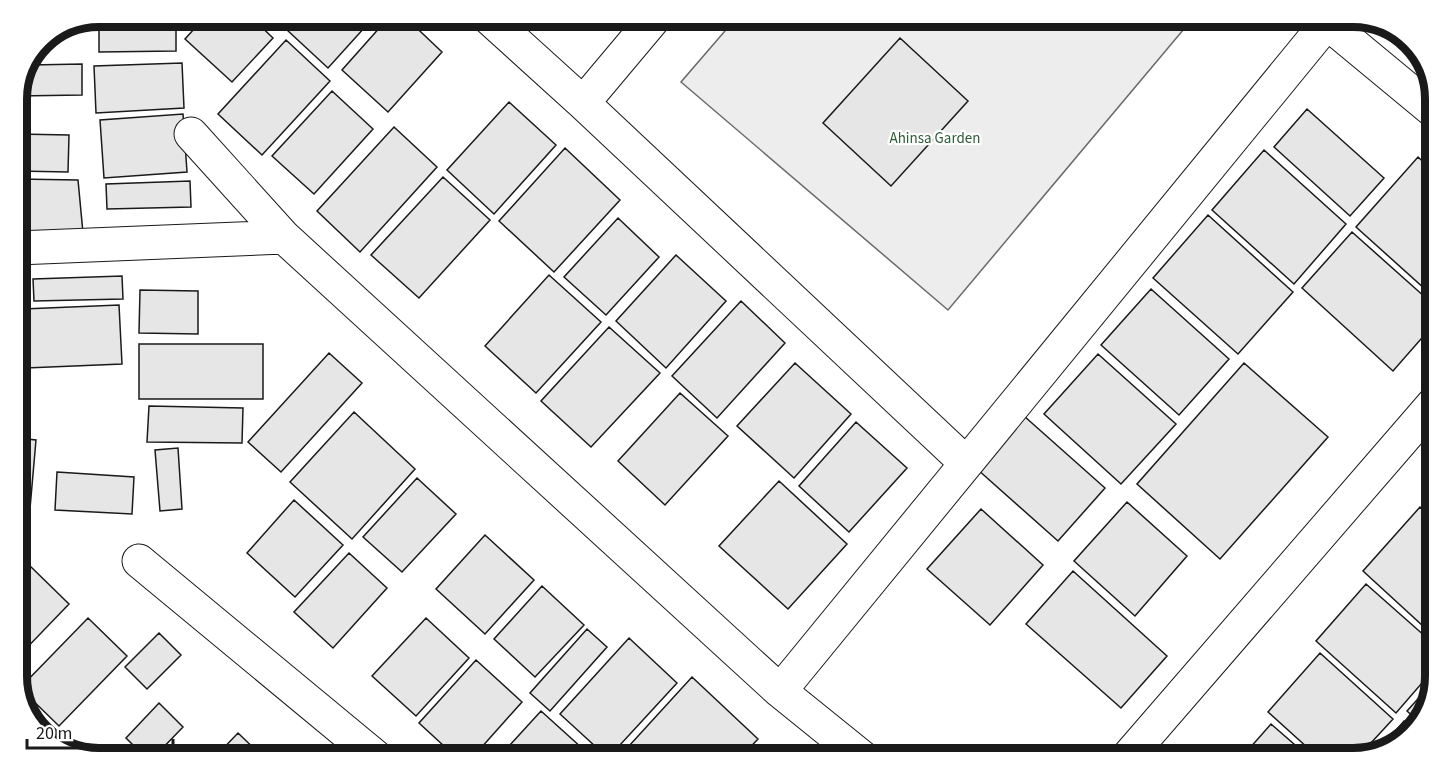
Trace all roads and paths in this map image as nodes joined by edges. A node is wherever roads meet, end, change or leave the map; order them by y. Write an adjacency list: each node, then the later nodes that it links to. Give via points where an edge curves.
1 (499, 27): 5 (street)
2 (647, 27): 5 (street)
3 (1317, 27): 11 (street)
4 (1332, 27): 6 (street)
5 (583, 103): 11 (street)
6 (1425, 104)
7 (191, 134): 8 (street)
8 (284, 237): 9 (street); 13 (street)
9 (27, 248)
10 (1425, 414): 16 (street)
11 (966, 463): 13 (street)
12 (139, 561): 14 (street)
13 (780, 691): 15 (street)
14 (364, 748)
15 (850, 748)
16 (1136, 748)

